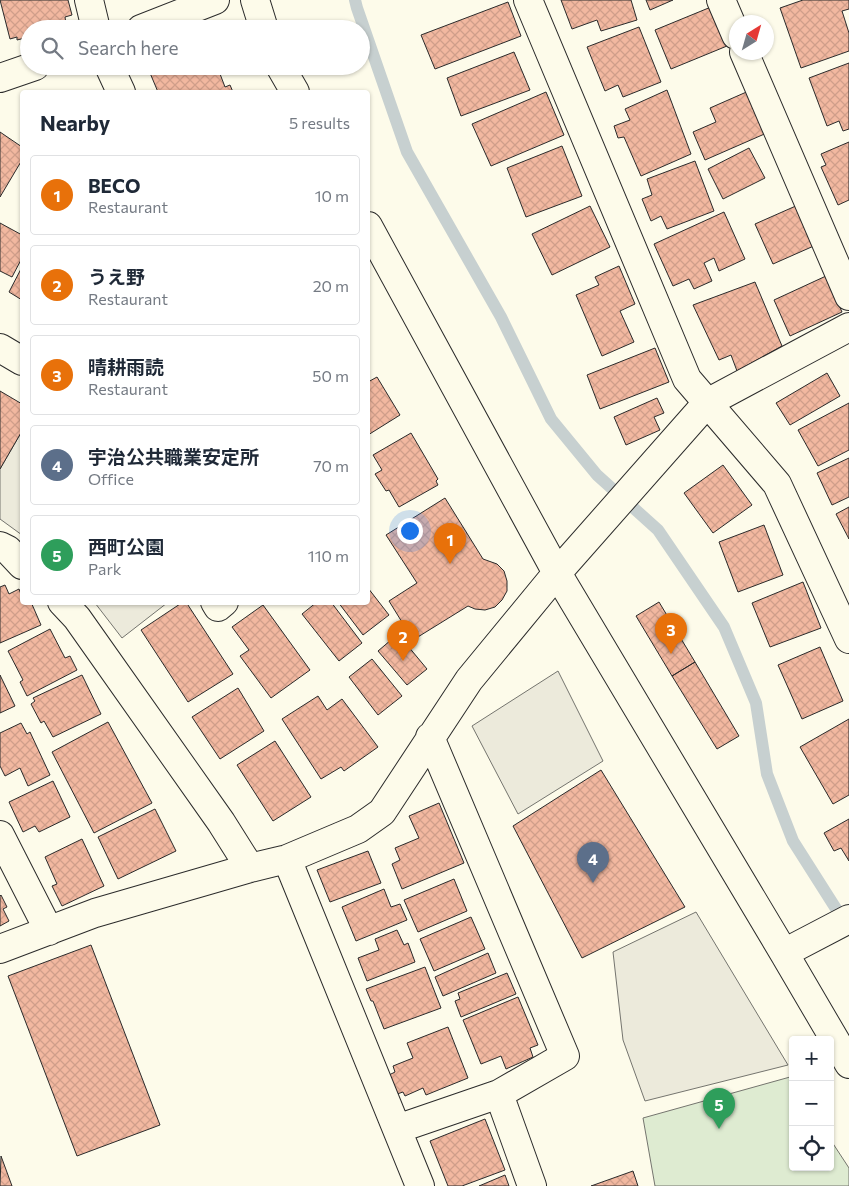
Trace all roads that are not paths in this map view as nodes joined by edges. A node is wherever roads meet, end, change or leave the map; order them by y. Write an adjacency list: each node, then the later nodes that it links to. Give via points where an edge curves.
1 (90, 0): 7 (street)
2 (215, 0): 8 (street)
3 (255, 0): 9 (street)
4 (528, 0): 22 (street, via 687,379)
5 (721, 0): 6 (street)
6 (729, 19)
7 (94, 20)
8 (164, 20)
9 (261, 20)
10 (747, 60): 18 (street)
11 (20, 71): 14 (street)
12 (113, 75): 15 (street)
13 (285, 75): 16 (street)
14 (0, 78)
15 (120, 90)
16 (294, 90)
17 (370, 230): 25 (street)
18 (849, 296)
19 (849, 327): 22 (street)
20 (0, 348): 21 (street)
21 (20, 360)
22 (707, 403): 25 (street); 27 (street, via 778,484)
23 (0, 546): 24 (street)
24 (20, 562)
25 (556, 573): 28 (street, via 469,680); 35 (street)
26 (65, 605): 31 (street, via 221,822)
27 (849, 639)
28 (430, 737): 30 (street, via 382,812 358,829); 37 (street, via 565,1056)
29 (0, 835): 33 (street)
30 (287, 859): 31 (street); 38 (street)
31 (250, 868): 33 (street)
32 (849, 919): 35 (street)
33 (49, 931): 34 (street)
34 (0, 949)
35 (784, 953): 36 (street)
36 (849, 1064)
37 (499, 1094): 38 (street); 40 (street)
38 (397, 1129): 39 (street)
39 (420, 1186)
40 (532, 1186)

